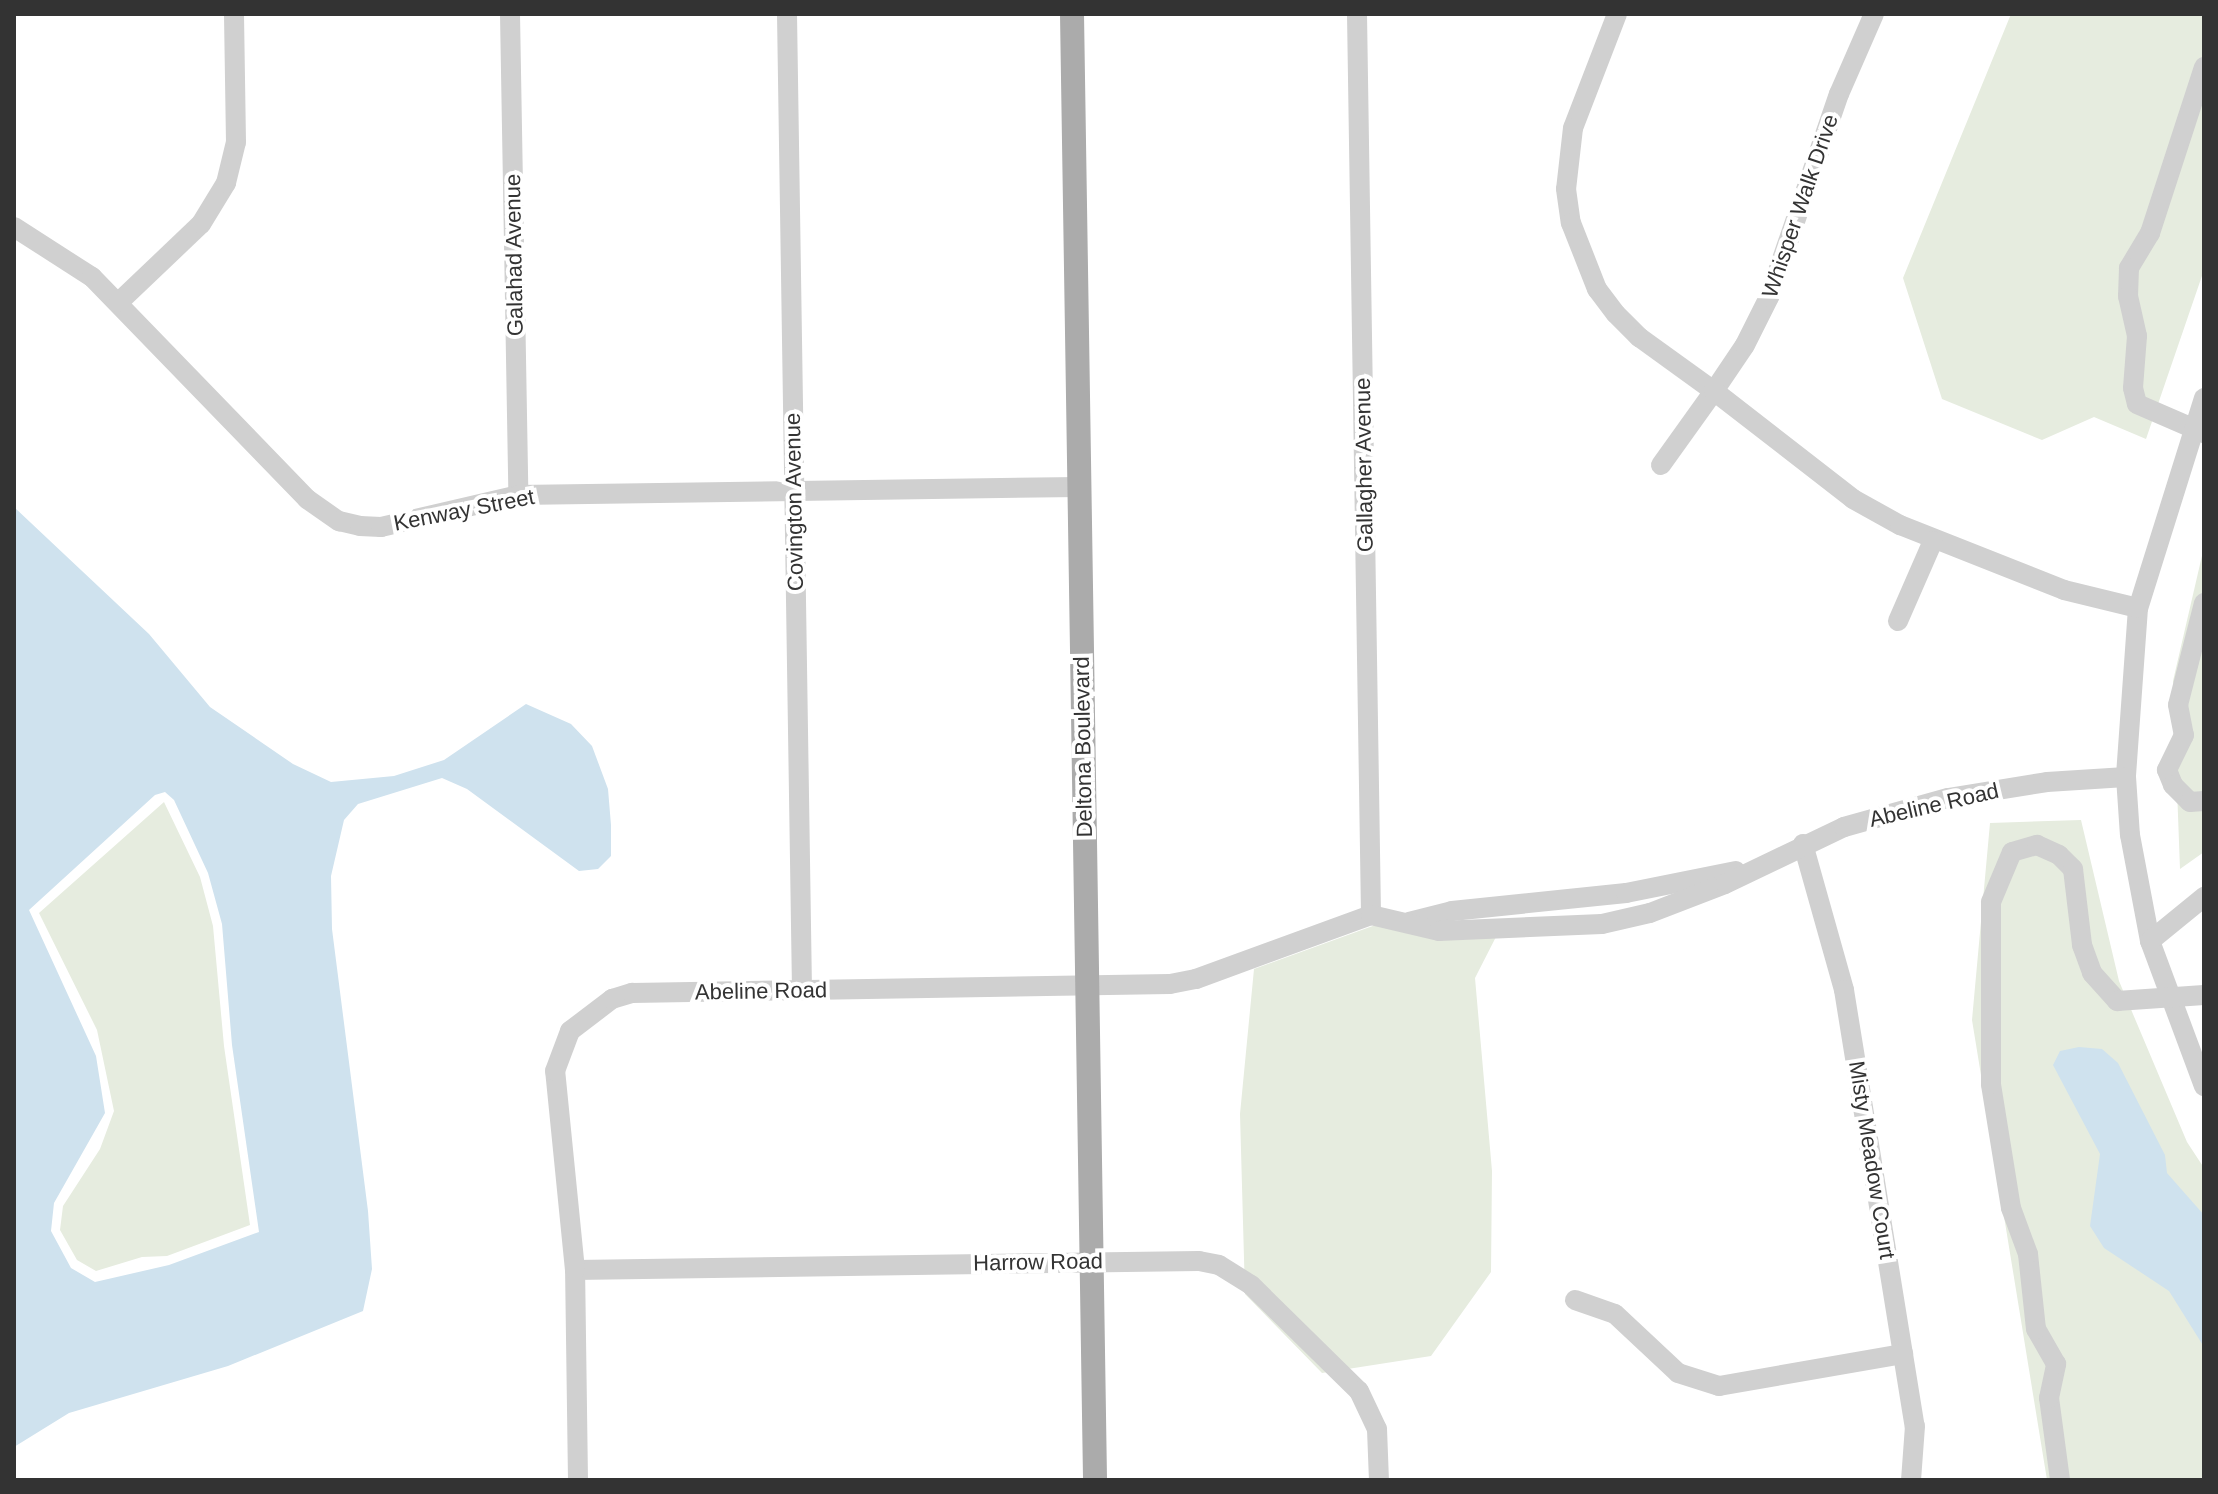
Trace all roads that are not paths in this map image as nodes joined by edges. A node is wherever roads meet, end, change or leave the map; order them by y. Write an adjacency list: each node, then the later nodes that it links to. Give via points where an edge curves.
1 (234, 14): 10 (street, via 236,142 226,183 201,224)
2 (510, 14): 17 (street, Galahad Avenue)
3 (787, 14): 16 (street, Covington Avenue)
4 (1072, 14): 15 (main road, Deltona Boulevard)
5 (1357, 14): 27 (street, Gallagher Avenue)
6 (1617, 14): 11 (street, via 1573,128 1566,189 1571,223 1586,265 1616,314)
7 (1874, 14): 11 (street, Whisper Walk Drive, via 1839,94 1769,297)
8 (2204, 67): 13 (street, via 2150,233 2129,268 2128,296 2137,336 2137,404)
9 (14, 227): 10 (street, Kenway Street, via 57,251)
10 (119, 302): 17 (street, Kenway Street, via 307,499 339,521 381,527)
11 (1714, 391): 14 (street, Whisper Walk Drive); 18 (street, via 1853,499)
12 (2204, 398): 13 (street)
13 (2199, 430): 20 (street)
14 (1661, 465)
15 (1079, 487): 16 (street, Kenway Street); 30 (main road, Deltona Boulevard)
16 (794, 491): 17 (street, Kenway Street); 31 (street, Covington Avenue)
17 (518, 495)
18 (1933, 541): 20 (street, via 2064,590); 21 (street)
19 (2204, 603): 23 (street, via 2178,705 2184,735 2167,770 2190,802)
20 (2138, 608): 22 (street)
21 (1898, 621)
22 (2126, 777): 24 (street, Abeline Road, via 2047,782 1948,798); 29 (street, via 2130,835)
23 (2204, 801)
24 (1803, 844): 25 (street, Abeline Road); 38 (street, Misty Meadow Court, via 1844,990)
25 (1752, 870): 28 (street, Abeline Road, via 1626,893 1452,911); 28 (street, Abeline Road, via 1650,913 1602,924 1439,931)
26 (2204, 897): 29 (street)
27 (1371, 915): 28 (street, Abeline Road); 30 (street, Abeline Road, via 1196,979)
28 (1405, 923)
29 (2150, 941): 33 (street)
30 (1087, 986): 31 (street, Abeline Road); 35 (main road, Deltona Boulevard)
31 (802, 990): 36 (street, Abeline Road, via 632,993 597,1006 570,1031 557,1060 555,1092)
32 (2204, 995): 33 (street)
33 (2167, 999): 34 (street); 43 (street, via 2117,1001 2092,973 2082,945 2073,869 2037,845 2012,852 1991,902 1991,1084 2011,1208 2028,1254 2036,1329 2056,1364 2049,1398)
34 (2204, 1086)
35 (1091, 1261): 36 (street, Harrow Road); 40 (main road, Deltona Boulevard); 41 (street, Harrow Road, via 1199,1261 1238,1275 1359,1391 1377,1429)
36 (575, 1270): 39 (street, Abeline Road)
37 (1575, 1300): 38 (street, via 1615,1314 1678,1373 1719,1386)
38 (1903, 1354): 42 (street, Misty Meadow Court, via 1915,1426)
39 (578, 1480)
40 (1095, 1480)
41 (1379, 1480)
42 (1911, 1480)
43 (2060, 1480)

